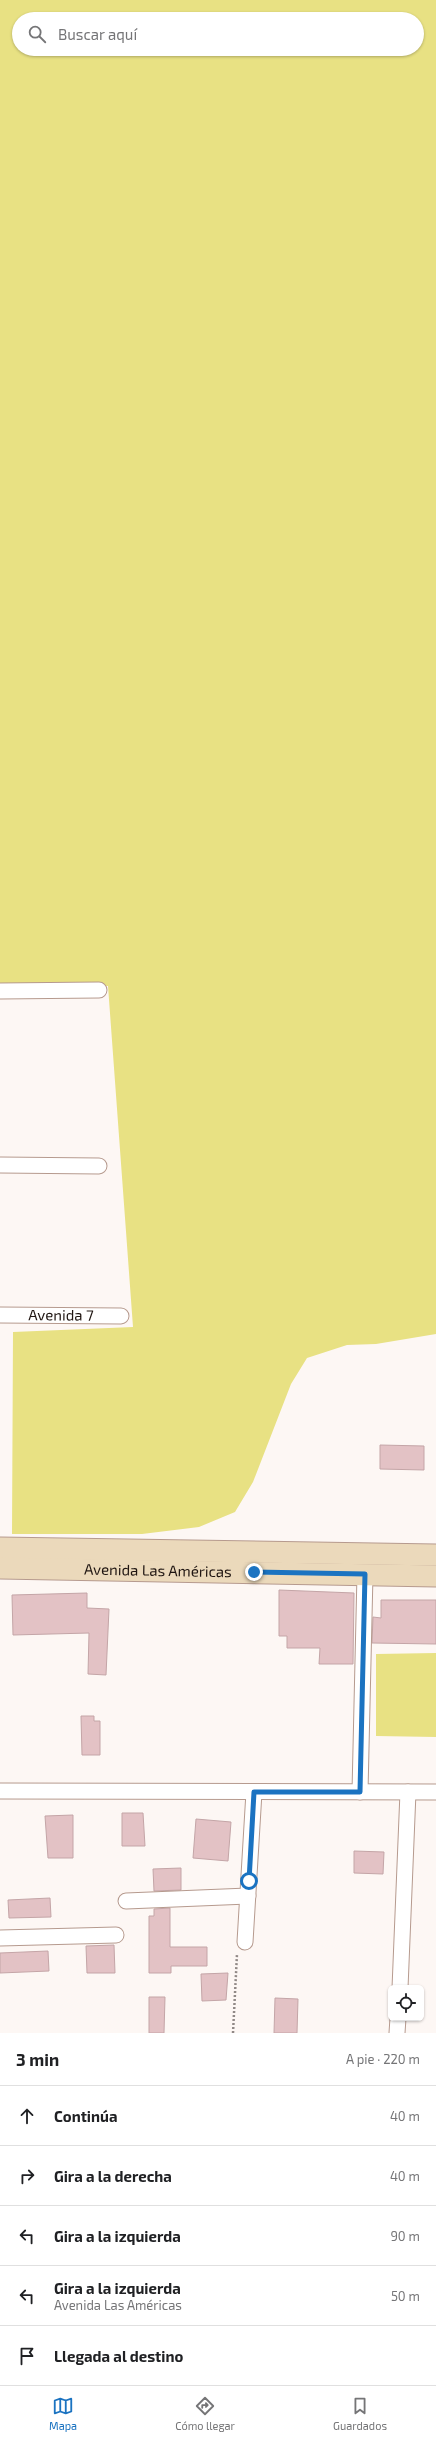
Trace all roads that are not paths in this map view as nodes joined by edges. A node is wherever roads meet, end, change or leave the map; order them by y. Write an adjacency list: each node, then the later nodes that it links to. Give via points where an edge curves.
1 (99, 990): 2 (street)
2 (0, 991)
3 (0, 1165): 4 (street)
4 (99, 1166)
5 (0, 1315): 6 (street, Avenida 7)
6 (122, 1316)
7 (0, 1548): 8 (main road, Avenida Las Américas)
8 (436, 1555)
9 (0, 1568): 10 (main road, Avenida Las Américas)
10 (365, 1574): 11 (main road, Avenida Las Américas); 14 (street)
11 (436, 1576)
12 (0, 1791): 13 (street)
13 (254, 1792): 14 (street); 17 (street)
14 (360, 1792): 15 (street)
15 (408, 1792): 16 (street); 22 (street)
16 (436, 1792)
17 (248, 1896): 18 (street); 21 (street)
18 (126, 1901)
19 (116, 1934): 20 (street)
20 (0, 1938)
21 (245, 1942)
22 (400, 1985)
23 (398, 2021): 24 (street)
24 (398, 2033)

